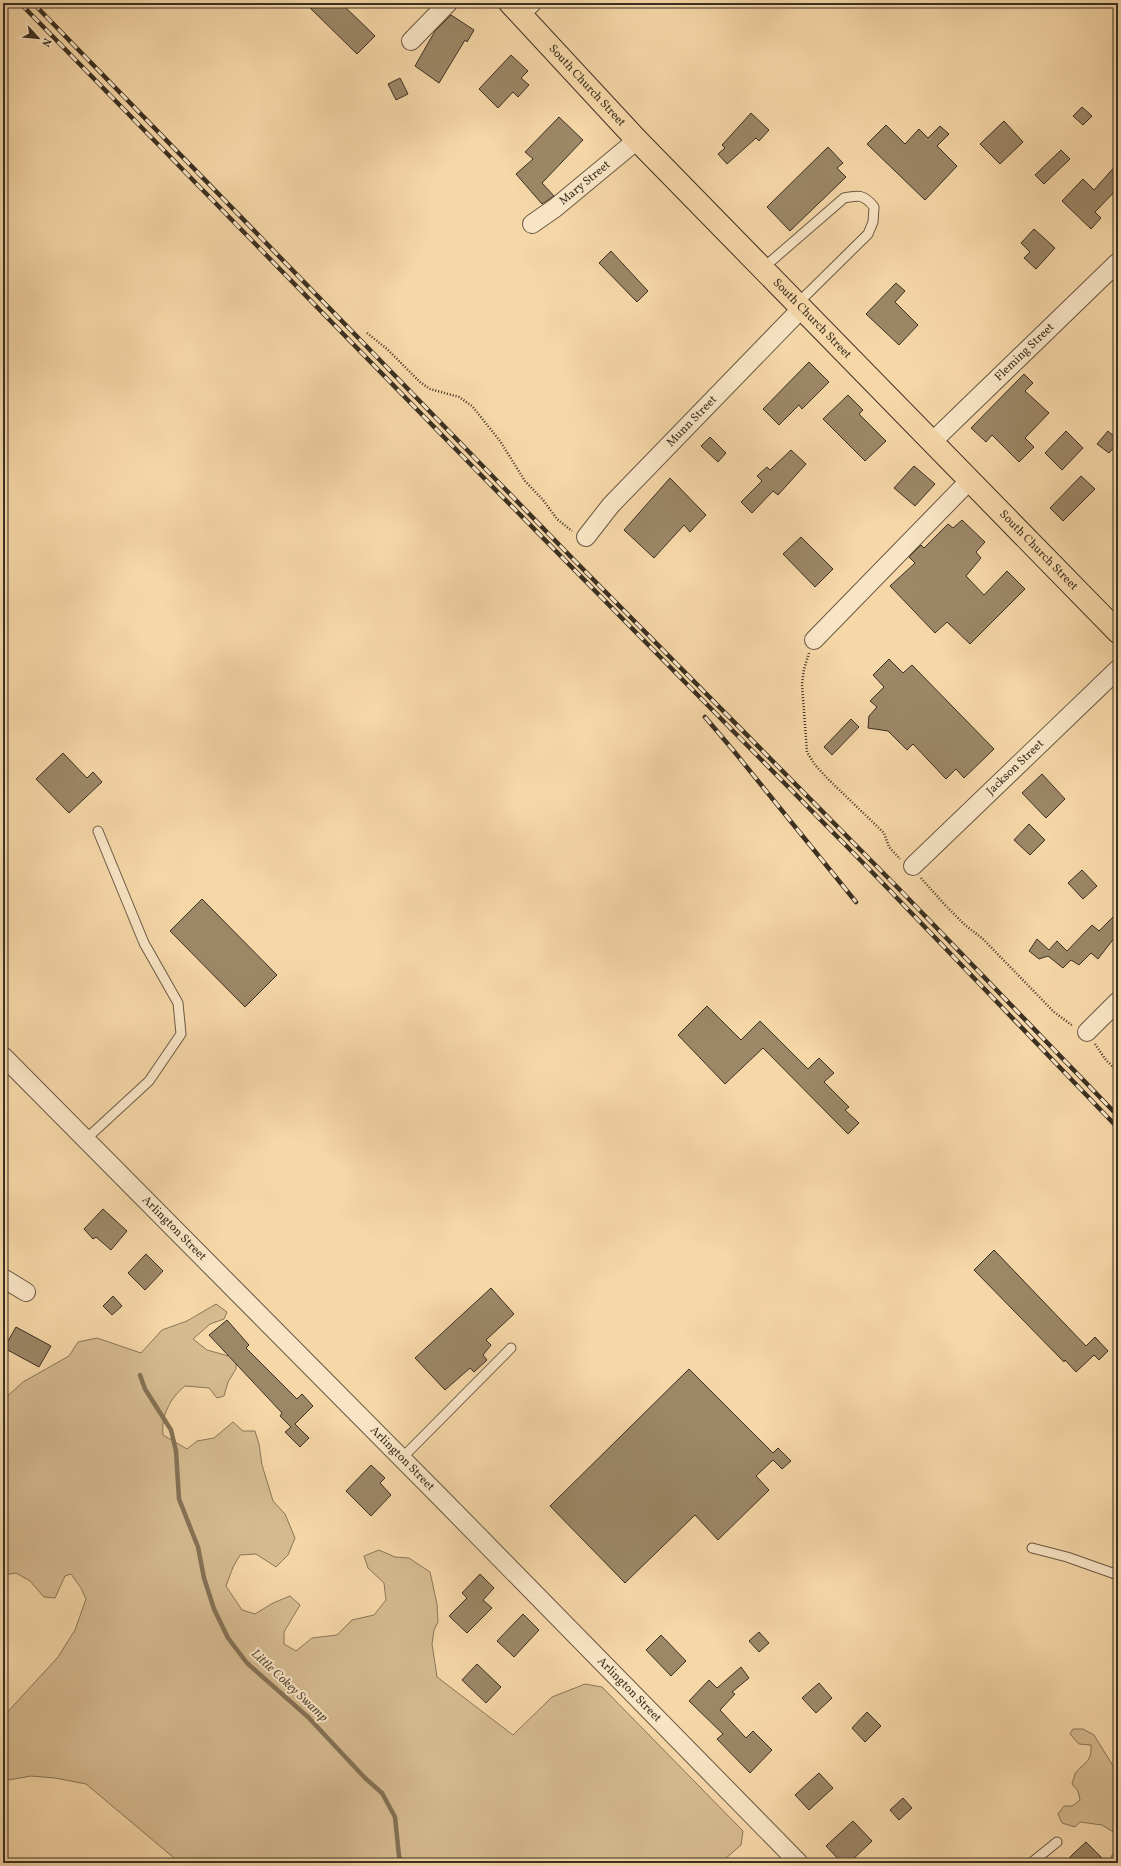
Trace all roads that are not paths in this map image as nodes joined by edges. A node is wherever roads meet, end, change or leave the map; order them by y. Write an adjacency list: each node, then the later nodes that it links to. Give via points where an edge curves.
1 (448, 3): 3 (street)
2 (521, 7): 4 (main road, South Church Street)
3 (411, 41)
4 (637, 140): 5 (street, Mary Street); 7 (main road, South Church Street)
5 (532, 224)
6 (1118, 262): 9 (street, Fleming Street)
7 (762, 269): 8 (main road, South Church Street); 8 (lane, via 844,198 859,195 870,201 874,207 873,222 868,234)
8 (799, 306): 9 (main road, South Church Street); 11 (street, Munn Street, via 611,505)
9 (932, 442): 10 (main road, South Church Street)
10 (969, 481): 12 (main road, South Church Street); 13 (street)
11 (586, 537)
12 (1118, 632)
13 (814, 640)
14 (1118, 669): 16 (street, Jackson Street)
15 (98, 831): 20 (lane, via 144,943 178,1003 181,1034 149,1081)
16 (913, 866)
17 (1118, 1001): 18 (street)
18 (1087, 1032)
19 (3, 1056): 20 (street, Arlington Street)
20 (86, 1139): 24 (street, Arlington Street)
21 (3, 1278): 22 (street)
22 (26, 1292)
23 (511, 1348): 24 (lane)
24 (402, 1458): 28 (street, Arlington Street)
25 (1032, 1548): 26 (lane)
26 (1118, 1575)
27 (1057, 1842): 29 (lane)
28 (799, 1863)
29 (1031, 1863)

